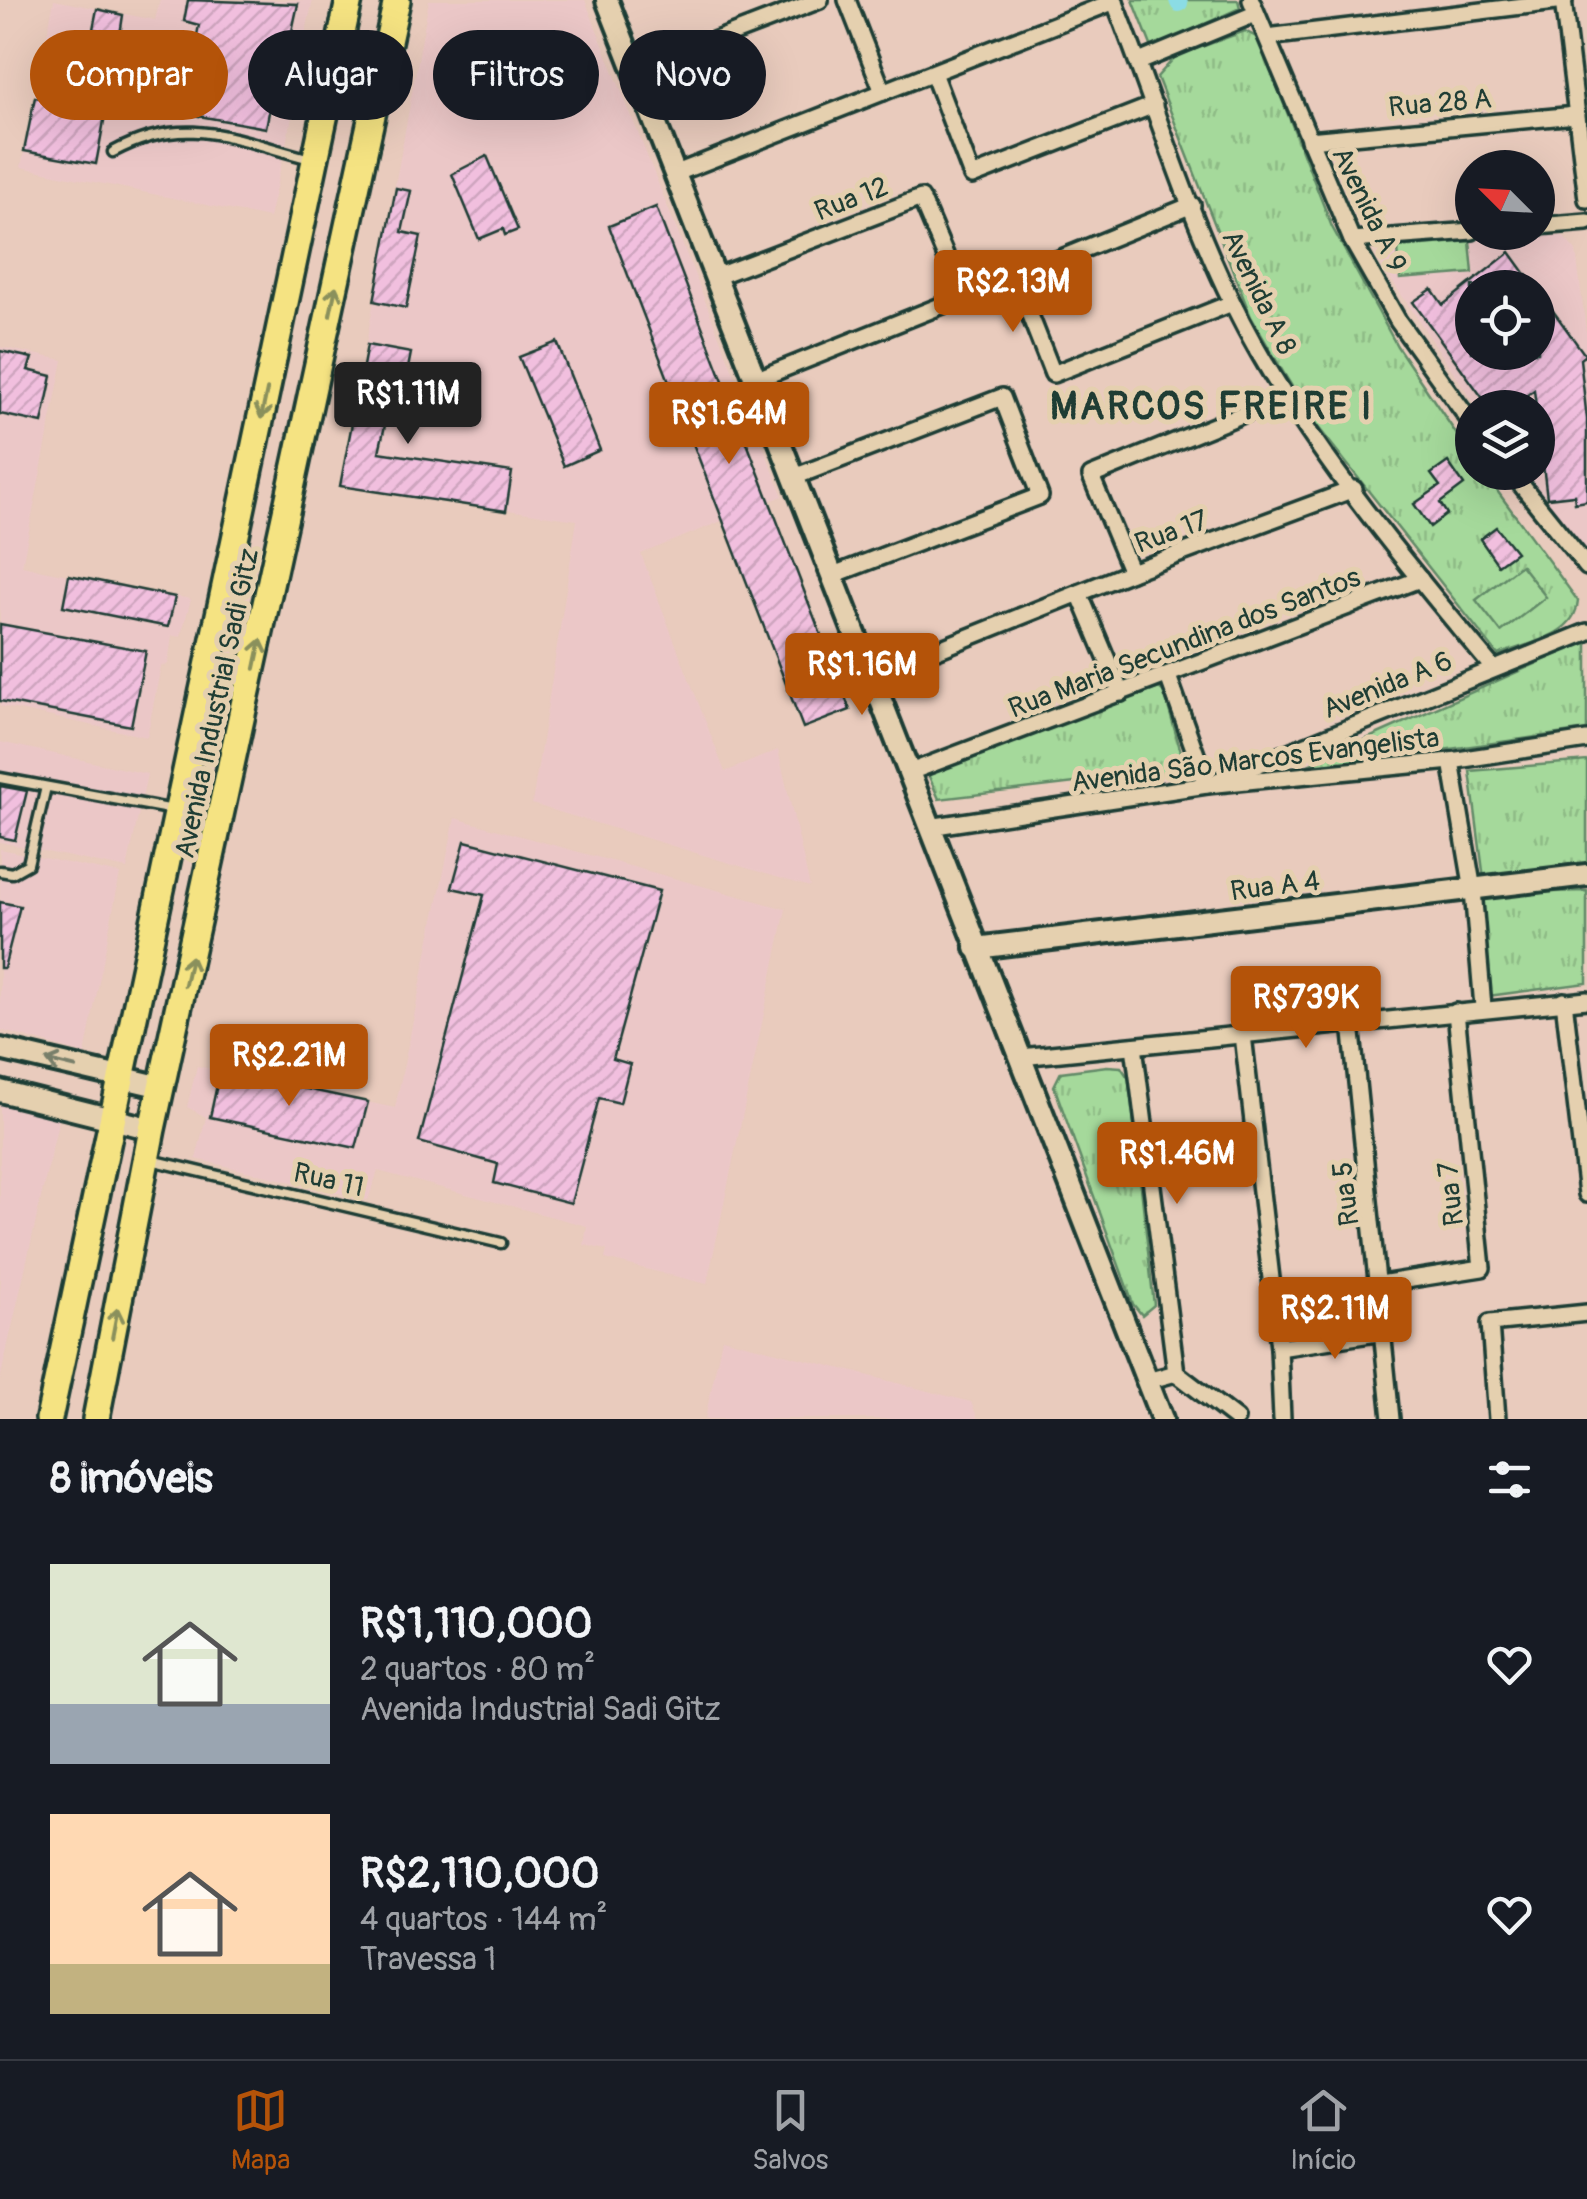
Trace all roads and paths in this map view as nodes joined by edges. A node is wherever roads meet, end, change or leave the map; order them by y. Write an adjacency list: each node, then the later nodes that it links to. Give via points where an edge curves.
1 (349, 0): 20 (main road, Avenida Industrial Sadi Gitz)
2 (396, 0): 68 (main road, Avenida Industrial Sadi Gitz, one-way to 2)
3 (607, 0): 10 (street)
4 (820, 0): 9 (street)
5 (847, 0): 14 (street)
6 (1115, 0): 12 (street, Avenida A 8); 13 (street)
7 (1564, 0): 11 (street); 16 (street)
8 (1253, 7): 11 (street, Avenida A 9); 12 (street)
9 (743, 30)
10 (619, 31)
11 (1266, 38): 18 (street, Avenida A 9)
12 (1139, 62): 15 (street, Avenida A 8)
13 (934, 72): 14 (street); 15 (street, via 972,176)
14 (883, 92): 21 (street)
15 (1154, 105): 23 (street, Avenida A 8)
16 (1576, 115): 18 (street, Rua 28 A); 22 (street)
17 (653, 120): 21 (street)
18 (1309, 140): 27 (street, Avenida A 9)
19 (113, 152): 20 (lane, via 186,128)
20 (315, 160): 52 (main road, Avenida Industrial Sadi Gitz, one-way to 52)
21 (674, 174): 28 (street)
22 (1587, 199)
23 (1192, 205): 29 (street, Avenida A 8); 29 (street, via 1015,277 1054,374)
24 (1587, 222): 25 (street)
25 (1555, 225)
26 (1455, 232): 27 (street)
27 (1352, 240): 32 (street, Avenida A 9, via 1398,321)
28 (714, 277): 30 (street); 30 (street, Rua 12, via 920,198 963,297)
29 (1232, 304): 31 (street, Avenida A 8)
30 (755, 380): 33 (street)
31 (1284, 398): 34 (street, Avenida A 8); 37 (street, Rua 17, via 1092,476)
32 (1455, 400)
33 (794, 477): 38 (street); 38 (street, via 1002,397 1040,496)
34 (1354, 490): 37 (street, Rua 17); 39 (street, Avenida A 8)
35 (1526, 490): 36 (street)
36 (1587, 567)
37 (1131, 572): 40 (street)
38 (833, 575): 43 (street)
39 (1420, 579): 42 (street, Avenida A 8); 44 (street, Rua Maria Secundina dos Santos)
40 (1079, 593): 43 (street); 45 (street)
41 (1587, 632): 42 (street, Avenida A 6)
42 (1493, 668): 50 (street, Avenida A 6)
43 (872, 676): 48 (street)
44 (1168, 676): 45 (street, Rua Maria Secundina dos Santos); 50 (street)
45 (1121, 693): 48 (street, Rua Maria Secundina dos Santos)
46 (1587, 740): 47 (street, Avenida São Marcos Evangelista)
47 (1451, 761): 50 (street, Avenida São Marcos Evangelista); 56 (street)
48 (910, 772): 53 (street)
49 (0, 778): 51 (lane)
50 (1207, 785): 53 (street, Avenida São Marcos Evangelista)
51 (46, 787): 52 (lane); 54 (lane, via 28,864 12,874)
52 (179, 811): 67 (main road, Avenida Industrial Sadi Gitz)
53 (929, 827): 57 (street)
54 (0, 871)
55 (1585, 878): 56 (street, Rua A 4)
56 (1474, 890): 57 (street, Rua A 4); 60 (street)
57 (976, 948): 66 (street)
58 (1587, 1000): 59 (street)
59 (1564, 1002): 60 (street); 73 (street)
60 (1483, 1008): 61 (street)
61 (1456, 1012): 62 (street); 75 (street, Rua 7, via 1482,1268)
62 (1350, 1023): 63 (street); 75 (street, Rua 5)
63 (1243, 1036): 64 (street); 78 (street)
64 (1134, 1046): 66 (street); 79 (street)
65 (0, 1048): 67 (street, one-way to 65)
66 (1022, 1057): 80 (street)
67 (123, 1079): 68 (street); 70 (main road, Avenida Industrial Sadi Gitz)
68 (162, 1087): 71 (main road, Avenida Industrial Sadi Gitz)
69 (0, 1090): 70 (street)
70 (113, 1120): 71 (street); 81 (main road, Avenida Industrial Sadi Gitz)
71 (152, 1129): 72 (main road, Avenida Industrial Sadi Gitz)
72 (147, 1159): 74 (lane, Rua 11); 82 (main road, Avenida Industrial Sadi Gitz, one-way to 72)
73 (1587, 1194)
74 (501, 1242)
75 (1380, 1284): 77 (street, Rua 5)
76 (1587, 1313): 87 (street, via 1490,1323)
77 (1384, 1332): 78 (street); 86 (street, Rua 5)
78 (1279, 1348): 85 (street)
79 (1176, 1373): 80 (street); 84 (street)
80 (1147, 1381): 83 (street)
81 (50, 1419)
82 (96, 1419)
83 (1162, 1419)
84 (1236, 1419)
85 (1282, 1419)
86 (1391, 1419)
87 (1497, 1419)

